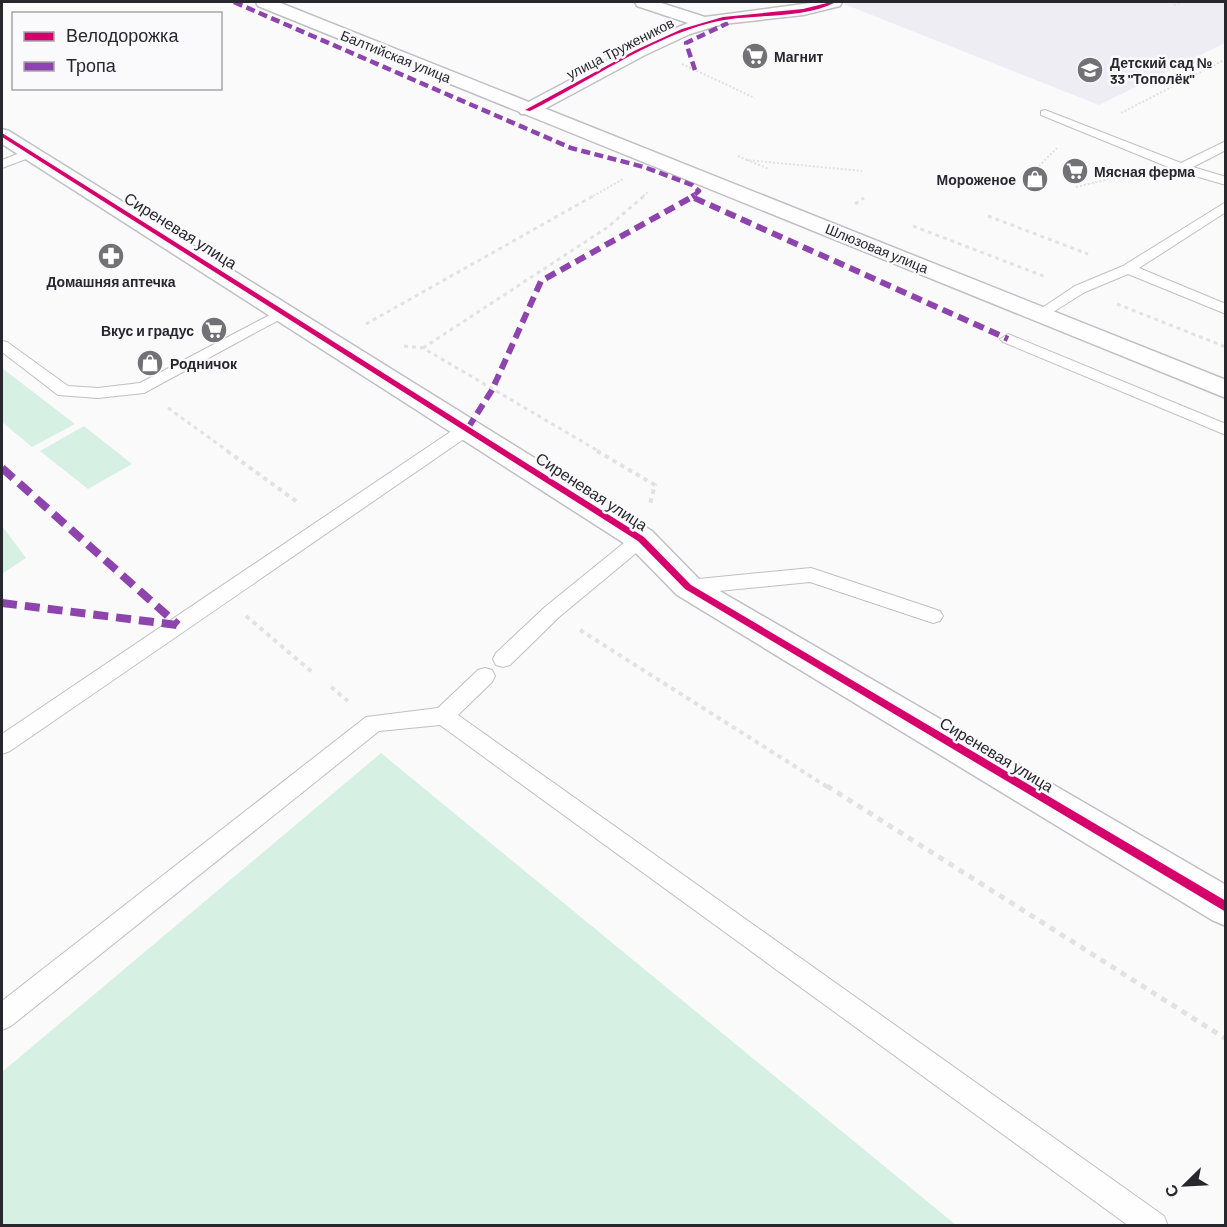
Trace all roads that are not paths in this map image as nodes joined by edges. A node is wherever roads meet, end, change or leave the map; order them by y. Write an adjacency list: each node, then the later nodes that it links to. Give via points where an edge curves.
1 (264, 2): 5 (street, Балтийская улица)
2 (643, 2): 4 (street)
3 (834, 2): 4 (street, улица Тружеников, via 796,12)
4 (705, 22): 5 (street, улица Тружеников)
5 (528, 110): 17 (street, Шлюзовая улица)
6 (1045, 113): 11 (lane)
7 (2, 135): 9 (street, Сиреневая улица)
8 (1226, 145): 11 (lane)
9 (30, 153): 10 (lane); 16 (street, Сиреневая улица)
10 (2, 164)
11 (1182, 168): 12 (lane)
12 (1226, 181)
13 (1226, 206): 14 (lane)
14 (1128, 269): 15 (lane); 17 (lane, via 1080,290)
15 (1226, 310)
16 (283, 312): 19 (lane, via 144,388 98,393 64,391); 21 (street, Сиреневая улица)
17 (1040, 314): 20 (street, Шлюзовая улица)
18 (1008, 339): 22 (lane)
19 (2, 345)
20 (1226, 390)
21 (468, 428): 23 (street, Сиреневая улица); 29 (lane)
22 (1226, 430)
23 (641, 539): 24 (street, Сиреневая улица); 26 (lane, via 552,612)
24 (688, 587): 25 (lane, via 812,575); 30 (street, Сиреневая улица)
25 (933, 616)
26 (503, 659)
27 (485, 676): 28 (lane)
28 (443, 716): 31 (lane, via 374,723); 32 (lane)
29 (2, 745)
30 (1226, 908)
31 (2, 1017)
32 (1154, 1226)

